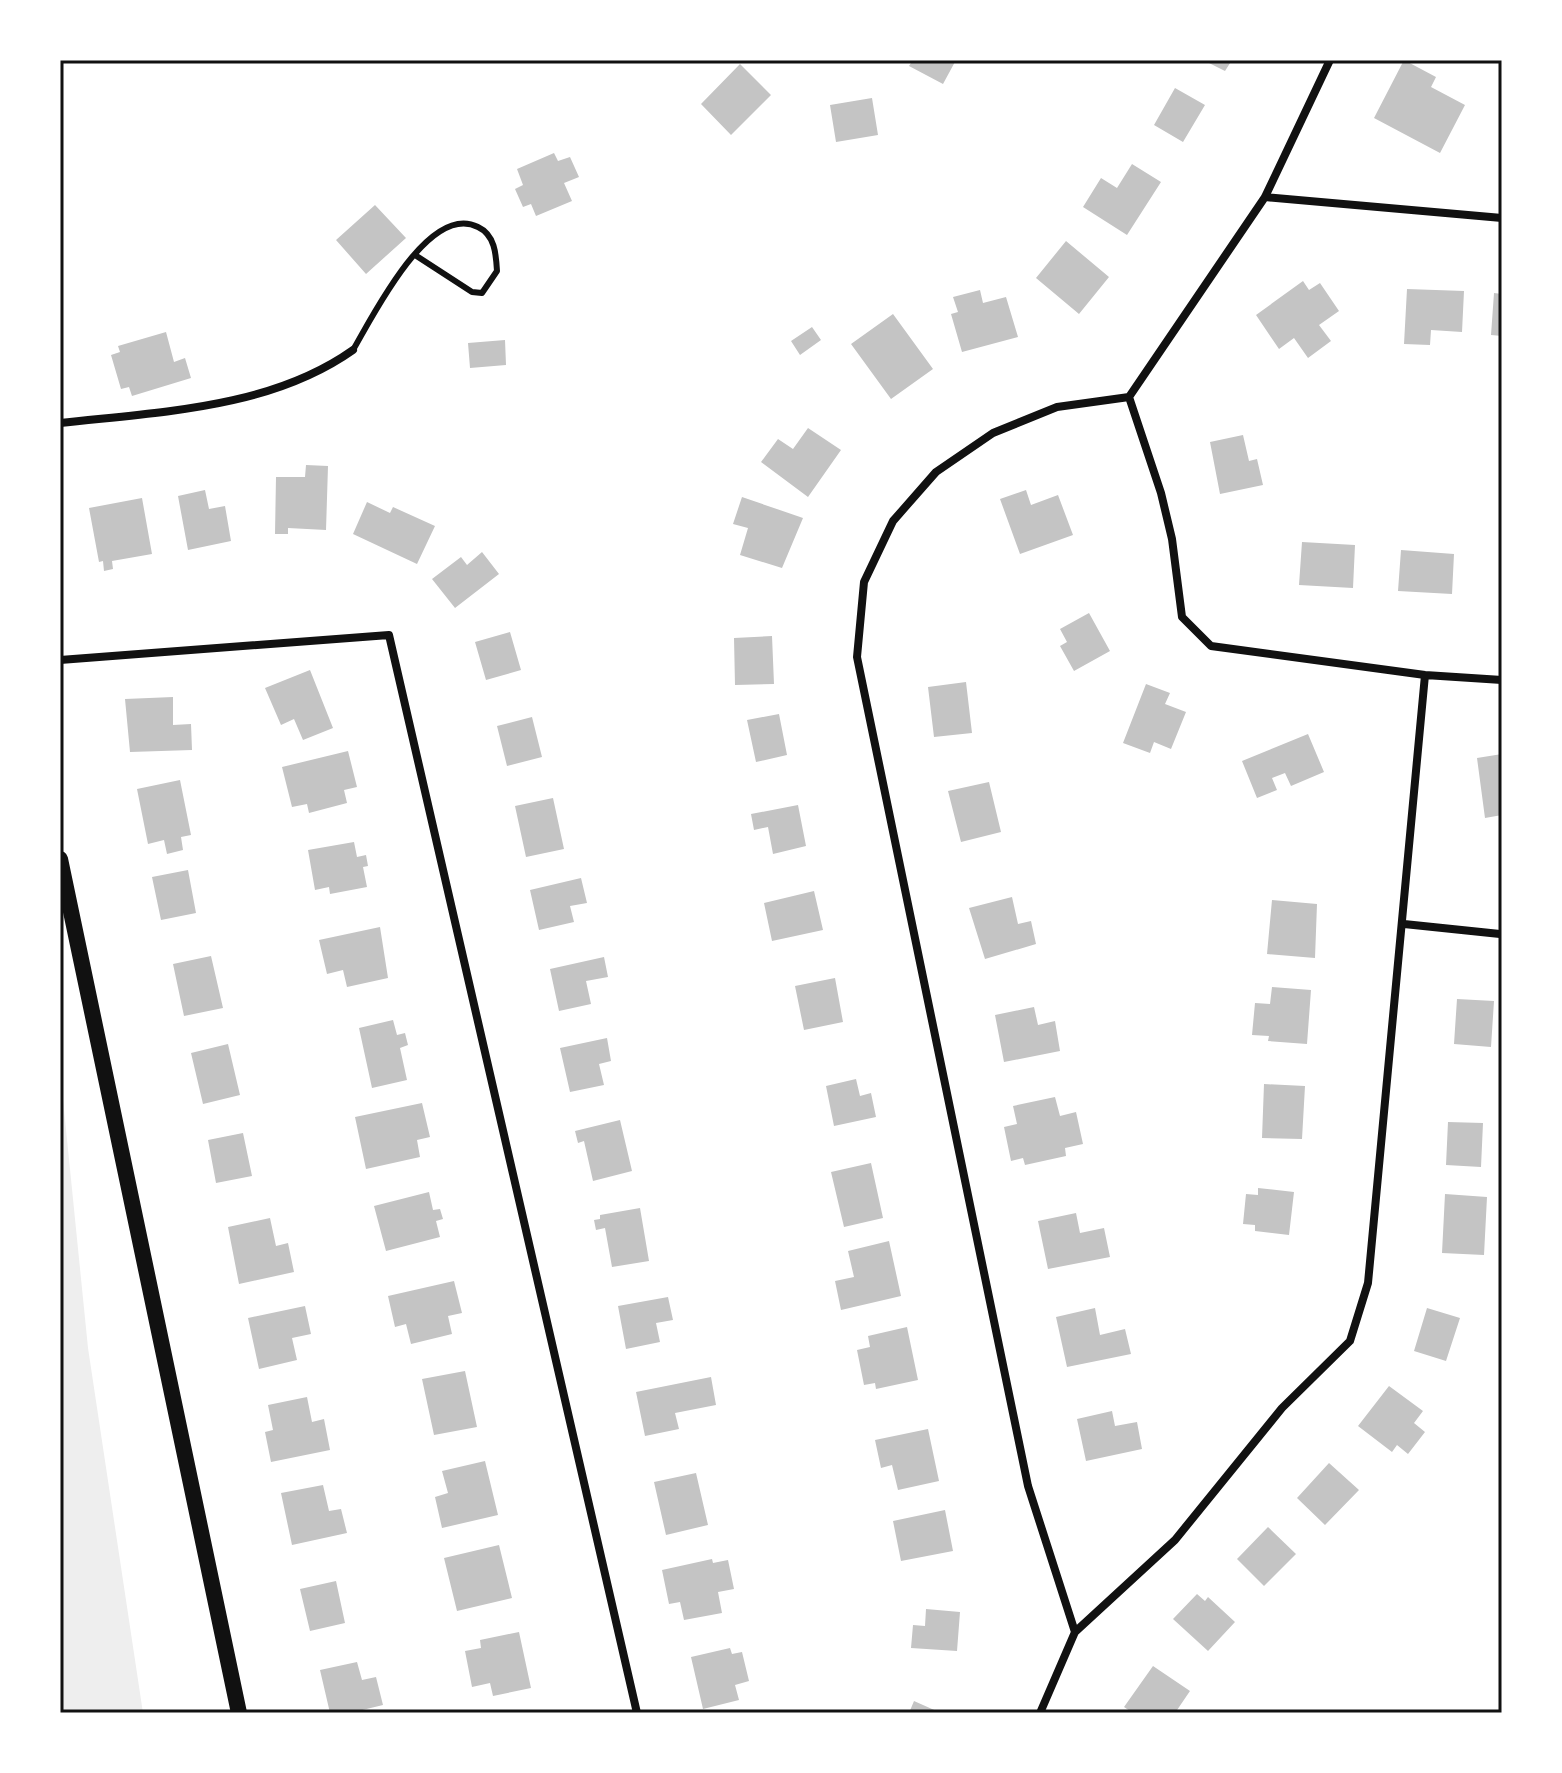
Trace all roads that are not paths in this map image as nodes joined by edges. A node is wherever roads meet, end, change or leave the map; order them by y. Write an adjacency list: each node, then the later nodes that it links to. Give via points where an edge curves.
1 (1330, 60): 2 (street)
2 (1265, 197): 3 (street); 6 (street)
3 (1502, 218)
4 (415, 255): 4 (lane, via 441,229 472,224 493,242 497,271 482,293 472,292); 5 (lane)
5 (353, 350): 7 (street, via 323,371 198,407)
6 (1129, 397): 9 (street, via 1161,493 1182,617 1211,646); 14 (street, via 1057,407 1005,427 936,472 893,521 864,582 857,657 1028,1486)
7 (60, 423)
8 (60, 660): 16 (street, via 389,635)
9 (1425, 675): 10 (street); 12 (street)
10 (1502, 680)
11 (60, 861): 15 (main road)
12 (1404, 924): 13 (street); 14 (street, via 1368,1283 1350,1341 1282,1408 1175,1540)
13 (1500, 934)
14 (1075, 1632): 17 (street)
15 (239, 1713)
16 (637, 1713)
17 (1040, 1713)

